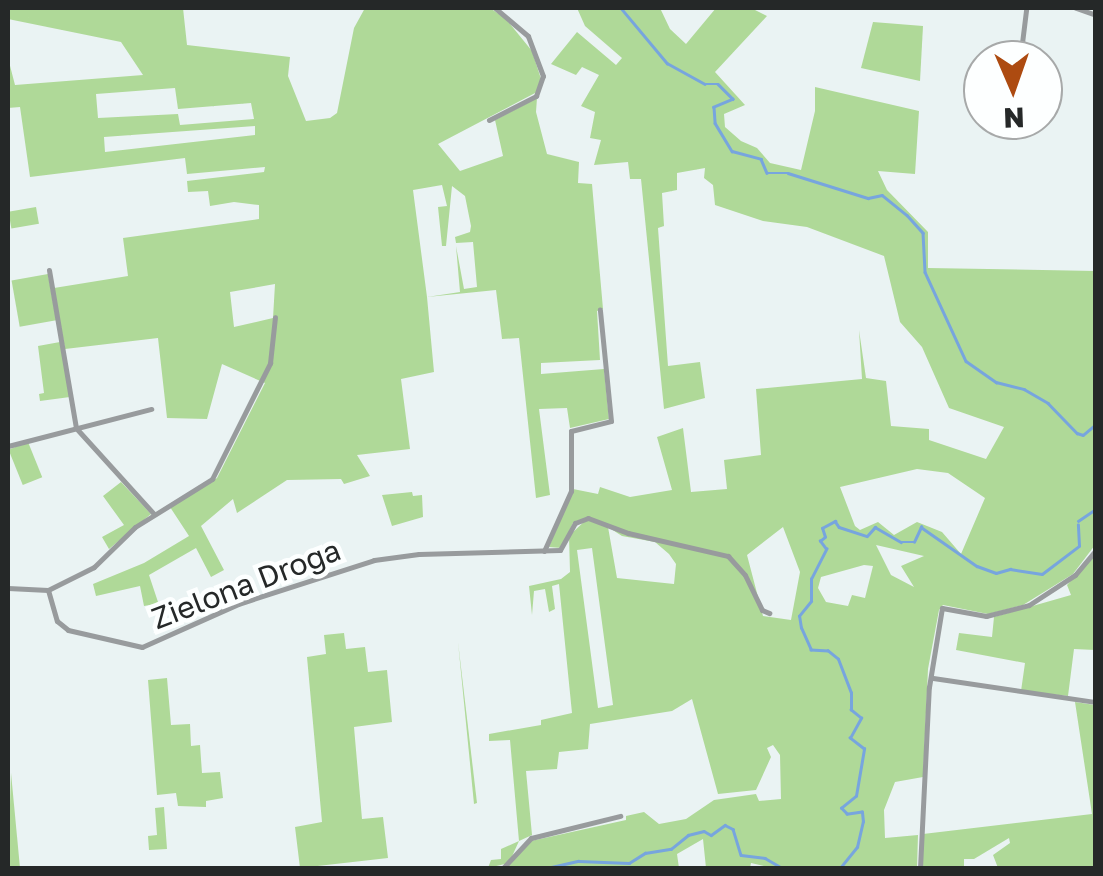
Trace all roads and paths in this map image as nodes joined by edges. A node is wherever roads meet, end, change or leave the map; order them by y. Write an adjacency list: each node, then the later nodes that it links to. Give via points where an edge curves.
1 (495, 8): 6 (street, via 528,36 543,76 536,96)
2 (1026, 8): 5 (street)
3 (1076, 8): 4 (street)
4 (1096, 15)
5 (1022, 40)
6 (489, 120)
7 (49, 270): 11 (street)
8 (600, 310): 15 (street, via 611,422 572,430 571,491)
9 (275, 316): 13 (street, via 270,363 212,480)
10 (151, 409): 11 (street)
11 (76, 428): 12 (street); 13 (street)
12 (8, 446)
13 (154, 514): 17 (street, via 94,567)
14 (1096, 550): 19 (street, via 1075,576 1029,605 986,616 942,608)
15 (544, 551): 17 (street, Zielona Droga, via 374,560 238,604 142,647 62,626); 18 (street, via 563,548 575,523 588,518 728,556)
16 (8, 588): 17 (street)
17 (48, 590)
18 (770, 613)
19 (933, 678): 20 (street); 23 (street)
20 (1096, 702)
21 (620, 816): 22 (street, via 530,838)
22 (503, 868)
23 (920, 868)

